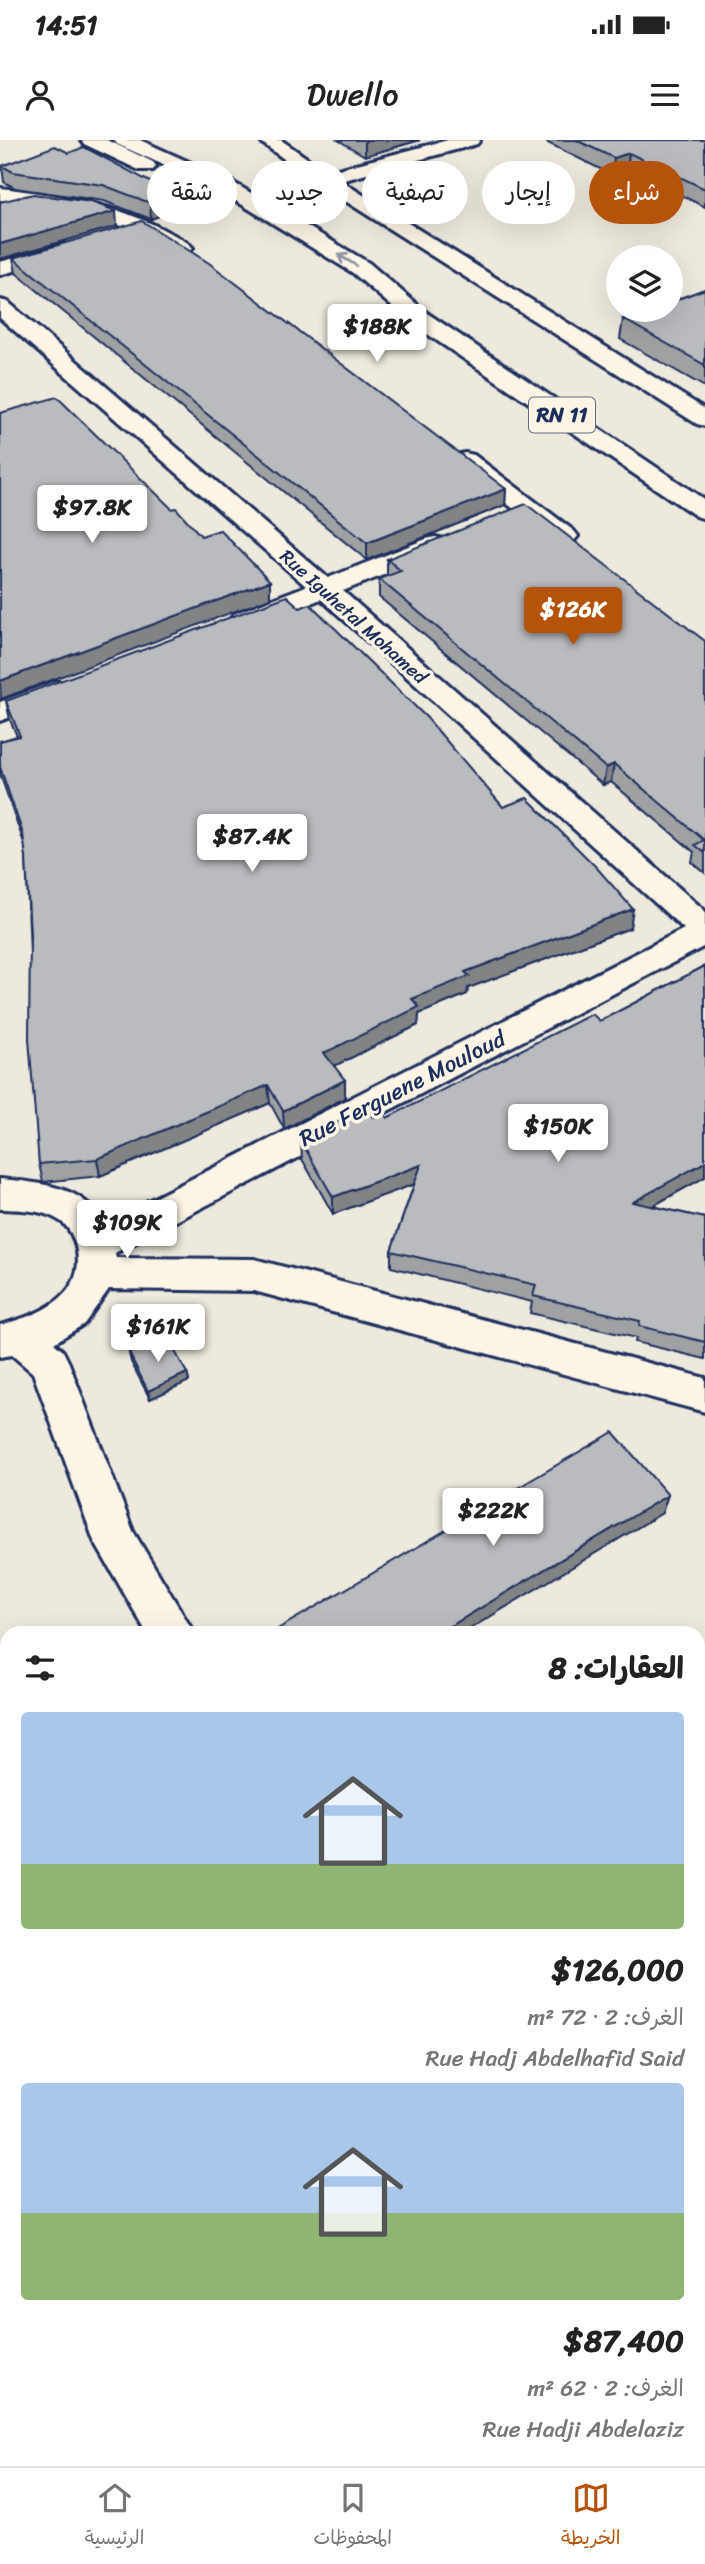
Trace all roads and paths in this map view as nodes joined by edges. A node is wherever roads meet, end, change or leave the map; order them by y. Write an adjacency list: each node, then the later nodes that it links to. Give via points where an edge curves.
1 (90, 140): 15 (street, RN 11, via 199,191 334,276)
2 (124, 140): 15 (street, RN 11, one-way to 2, via 361,268 222,184)
3 (268, 140): 5 (street)
4 (470, 140): 6 (street)
5 (298, 161)
6 (348, 173)
7 (0, 194): 9 (street, via 97,208)
8 (348, 194): 16 (street)
9 (147, 227): 10 (street); 12 (street)
10 (107, 238)
11 (80, 246): 13 (street)
12 (199, 258)
13 (0, 269)
14 (0, 307): 23 (street, Rue Iguhetal Mohamed)
15 (419, 318): 19 (street, RN 11)
16 (705, 419)
17 (451, 449): 18 (street)
18 (528, 508): 20 (street); 22 (street)
19 (705, 511)
20 (503, 518)
21 (465, 533): 23 (street)
22 (584, 551)
23 (325, 589): 24 (street); 27 (street, Rue Iguhetal Mohamed)
24 (221, 628)
25 (78, 682): 26 (street)
26 (0, 712)
27 (705, 930): 29 (street, Rue Ferguene Mouloud)
28 (0, 1194): 29 (street, via 28,1192 60,1200 85,1219)
29 (98, 1258): 30 (street, via 83,1301 57,1325); 31 (street, via 254,1275)
30 (11, 1340): 32 (street, via 49,1363 115,1541)
31 (705, 1395)
32 (168, 1626)

